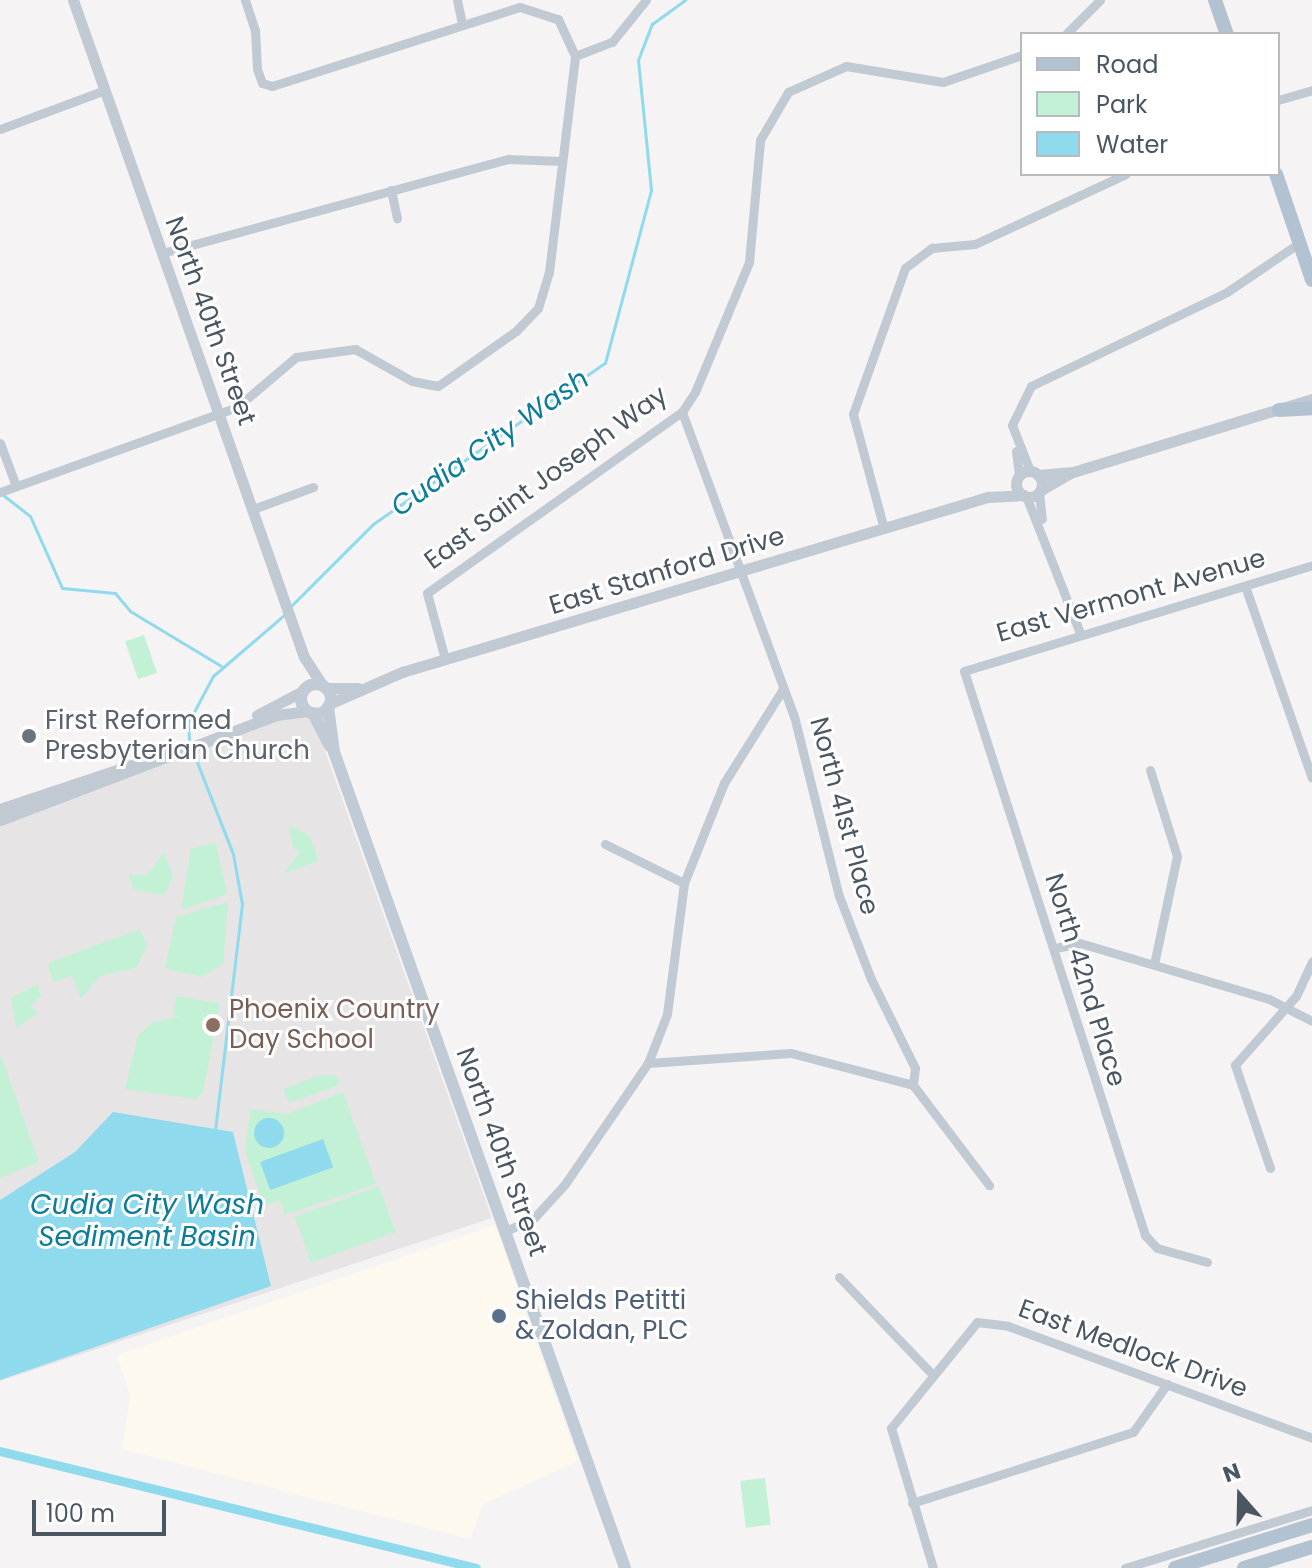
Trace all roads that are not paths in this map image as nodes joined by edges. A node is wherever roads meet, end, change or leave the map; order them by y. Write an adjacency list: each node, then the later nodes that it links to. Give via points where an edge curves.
1 (73, 0): 12 (street, North 40th Street)
2 (245, 0): 7 (street, via 257,69 262,83 272,86)
3 (457, 0): 7 (street)
4 (646, 0): 10 (street, via 612,42)
5 (1100, 0): 8 (street)
6 (1215, 0): 9 (main road)
7 (462, 23): 10 (street, via 533,6 558,19)
8 (1068, 32)
9 (1226, 32)
10 (575, 56): 16 (street)
11 (1020, 56): 28 (street, East Saint Joseph Way, via 943,82 846,66 788,92 760,140 749,262)
12 (105, 90): 15 (street); 22 (street, North 40th Street)
13 (1312, 90): 14 (street)
14 (1280, 99)
15 (0, 129)
16 (561, 161): 19 (street, via 508,159); 27 (street, via 538,308 451,379 426,387 370,355 339,347 296,357 237,407)
17 (1122, 176): 40 (street, via 975,244 919,254 899,279 853,414)
18 (1277, 176): 21 (main road)
19 (391, 190): 20 (street); 22 (street)
20 (397, 218)
21 (1299, 243): 23 (main road); 31 (street, via 1227,292 1039,380 1016,407 1017,447)
22 (162, 253): 27 (street, North 40th Street)
23 (1312, 280)
24 (1312, 399): 26 (street, East Stanford Drive)
25 (1312, 408): 26 (main road)
26 (1279, 410): 30 (street, East Stanford Drive)
27 (219, 412): 32 (street); 38 (street, North 40th Street)
28 (682, 412): 42 (street, North 41st Place); 46 (street, East Saint Joseph Way, via 427,593)
29 (0, 443): 32 (street)
30 (1073, 472): 31 (street, East Stanford Drive); 34 (street, East Stanford Drive)
31 (1026, 476): 34 (street); 36 (street); 37 (street, East Stanford Drive)
32 (16, 486): 35 (street)
33 (313, 487): 38 (street)
34 (1040, 491): 36 (street, East Stanford Drive); 39 (street)
35 (0, 492)
36 (1025, 496): 37 (street, East Stanford Drive); 39 (street)
37 (988, 497): 40 (street, East Stanford Drive)
38 (253, 509): 45 (street, North 40th Street)
39 (1043, 526): 44 (street)
40 (884, 529): 42 (street, East Stanford Drive)
41 (1312, 565): 43 (street, East Vermont Avenue)
42 (741, 571): 46 (street, East Stanford Drive); 50 (street, North 41st Place)
43 (1245, 586): 44 (street, East Vermont Avenue); 56 (street)
44 (1080, 633): 47 (street, East Vermont Avenue)
45 (304, 657): 48 (street, North 40th Street); 51 (street, North 40th Street)
46 (445, 659): 49 (street, East Stanford Drive)
47 (964, 671): 61 (street, North 42nd Place)
48 (325, 687): 49 (street, East Stanford Drive); 51 (main road); 52 (main road, North 40th Street)
49 (358, 688): 52 (street, East Stanford Drive)
50 (783, 689): 60 (street, via 724,783); 67 (street, North 41st Place, via 839,896 915,1068)
51 (304, 690): 53 (main road, North 40th Street); 57 (street, via 199,742 79,777)
52 (329, 705): 53 (main road); 54 (main road, North 40th Street)
53 (310, 712): 54 (main road, North 40th Street); 58 (street, via 276,715)
54 (334, 752): 70 (main road, North 40th Street)
55 (1150, 770): 63 (street, via 1177,856)
56 (1312, 778)
57 (0, 809)
58 (0, 820)
59 (605, 844): 60 (street)
60 (684, 883): 66 (street, via 667,1014)
61 (1055, 948): 63 (street, via 1080,943); 71 (street, North 42nd Place, via 1149,1244)
62 (1312, 962): 64 (street)
63 (1154, 964): 64 (street)
64 (1286, 1006): 65 (street); 68 (street, via 1235,1065)
65 (1312, 1021)
66 (648, 1063): 67 (street, via 791,1053); 70 (street, via 565,1184 534,1218)
67 (913, 1085): 69 (street, North 41st Place)
68 (1270, 1168)
69 (989, 1185)
70 (506, 1231): 80 (main road, North 40th Street)
71 (1207, 1262)
72 (839, 1277): 73 (street)
73 (931, 1373): 74 (street, East Medlock Drive, via 968,1328 988,1319); 76 (street, East Medlock Drive, via 891,1428)
74 (1167, 1384): 75 (street, East Medlock Drive); 76 (street, via 1133,1432)
75 (1312, 1438)
76 (912, 1503): 81 (street)
77 (1312, 1510): 82 (street)
78 (1312, 1525): 83 (main road)
79 (1312, 1547): 84 (main road)
80 (625, 1568)
81 (933, 1568)
82 (1125, 1568)
83 (1175, 1568)
84 (1244, 1568)

